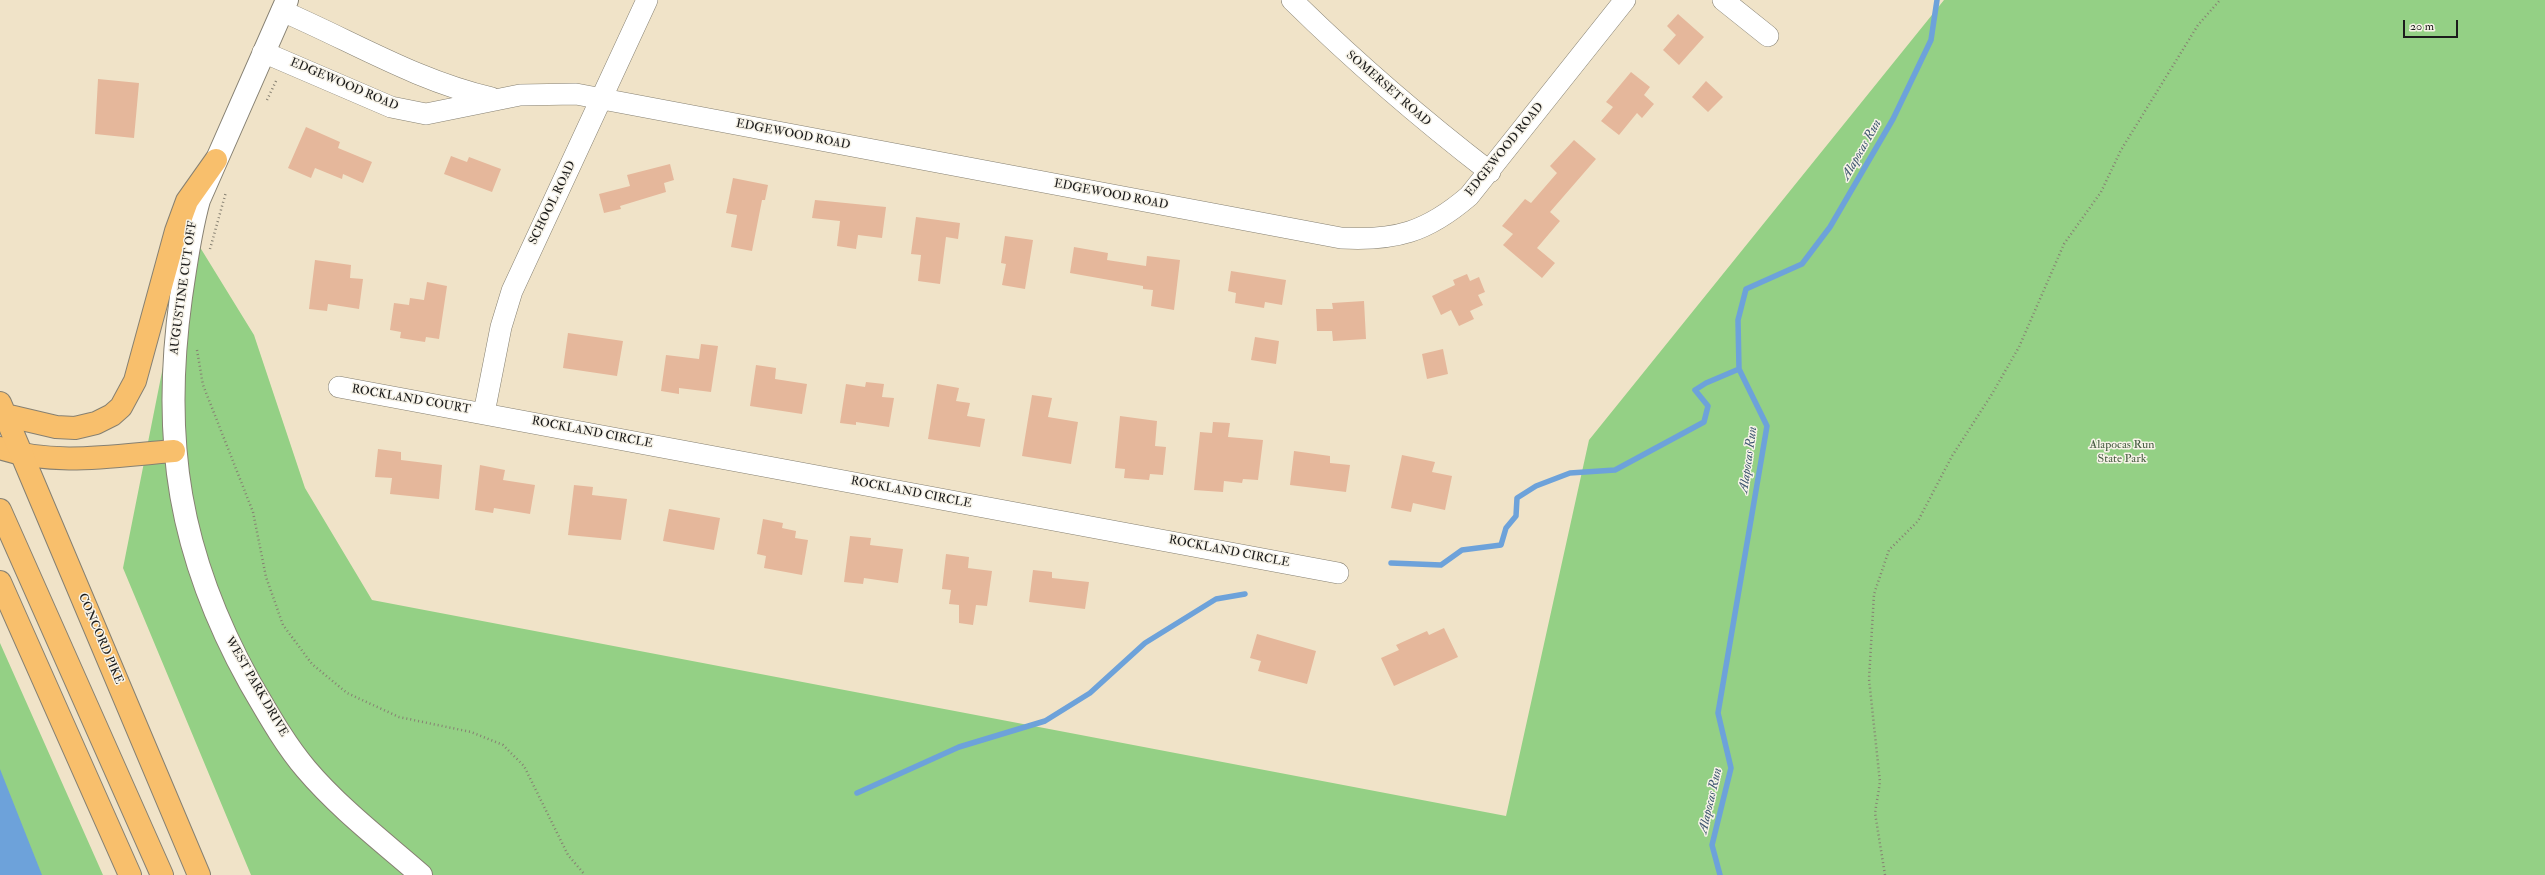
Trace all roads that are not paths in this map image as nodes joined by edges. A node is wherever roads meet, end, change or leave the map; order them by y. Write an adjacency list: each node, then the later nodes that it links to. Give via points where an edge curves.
1 (647, 0): 8 (street, SCHOOL ROAD)
2 (1292, 0): 11 (street, SOMERSET ROAD, via 1378,82)
3 (1625, 0): 11 (street, EDGEWOOD ROAD)
4 (1723, 0): 6 (street)
5 (284, 6): 7 (street, AUGUSTINE CUT OFF); 9 (street, EDGEWOOD ROAD, via 421,76 461,91)
6 (1768, 36)
7 (263, 52): 9 (street, EDGEWOOD ROAD, via 408,112 426,114); 10 (street, AUGUSTINE CUT OFF)
8 (601, 99): 9 (street, EDGEWOOD ROAD, via 576,94 550,93); 11 (street, EDGEWOOD ROAD, via 1341,238 1394,237 1416,231 1454,209); 14 (street, SCHOOL ROAD, via 512,291 501,327)
9 (497, 100)
10 (216, 160): 13 (main road, via 187,201 135,381 122,407 96,423 75,428 49,425); 16 (street, AUGUSTINE CUT OFF, via 199,200 190,231 175,339 172,408)
11 (1490, 172)
12 (339, 387): 14 (street, ROCKLAND COURT)
13 (2, 409): 17 (main road, CONCORD PIKE)
14 (484, 413): 19 (street, ROCKLAND CIRCLE)
15 (0, 448): 17 (main road)
16 (174, 451): 17 (main road, via 50,458); 24 (street, WEST PARK DRIVE, via 179,493 196,560 229,642 267,712 306,769 346,810)
17 (22, 454): 23 (main road, CONCORD PIKE)
18 (0, 510): 22 (main road)
19 (1338, 573)
20 (0, 582): 21 (main road)
21 (130, 875)
22 (162, 875)
23 (199, 875)
24 (421, 875)

